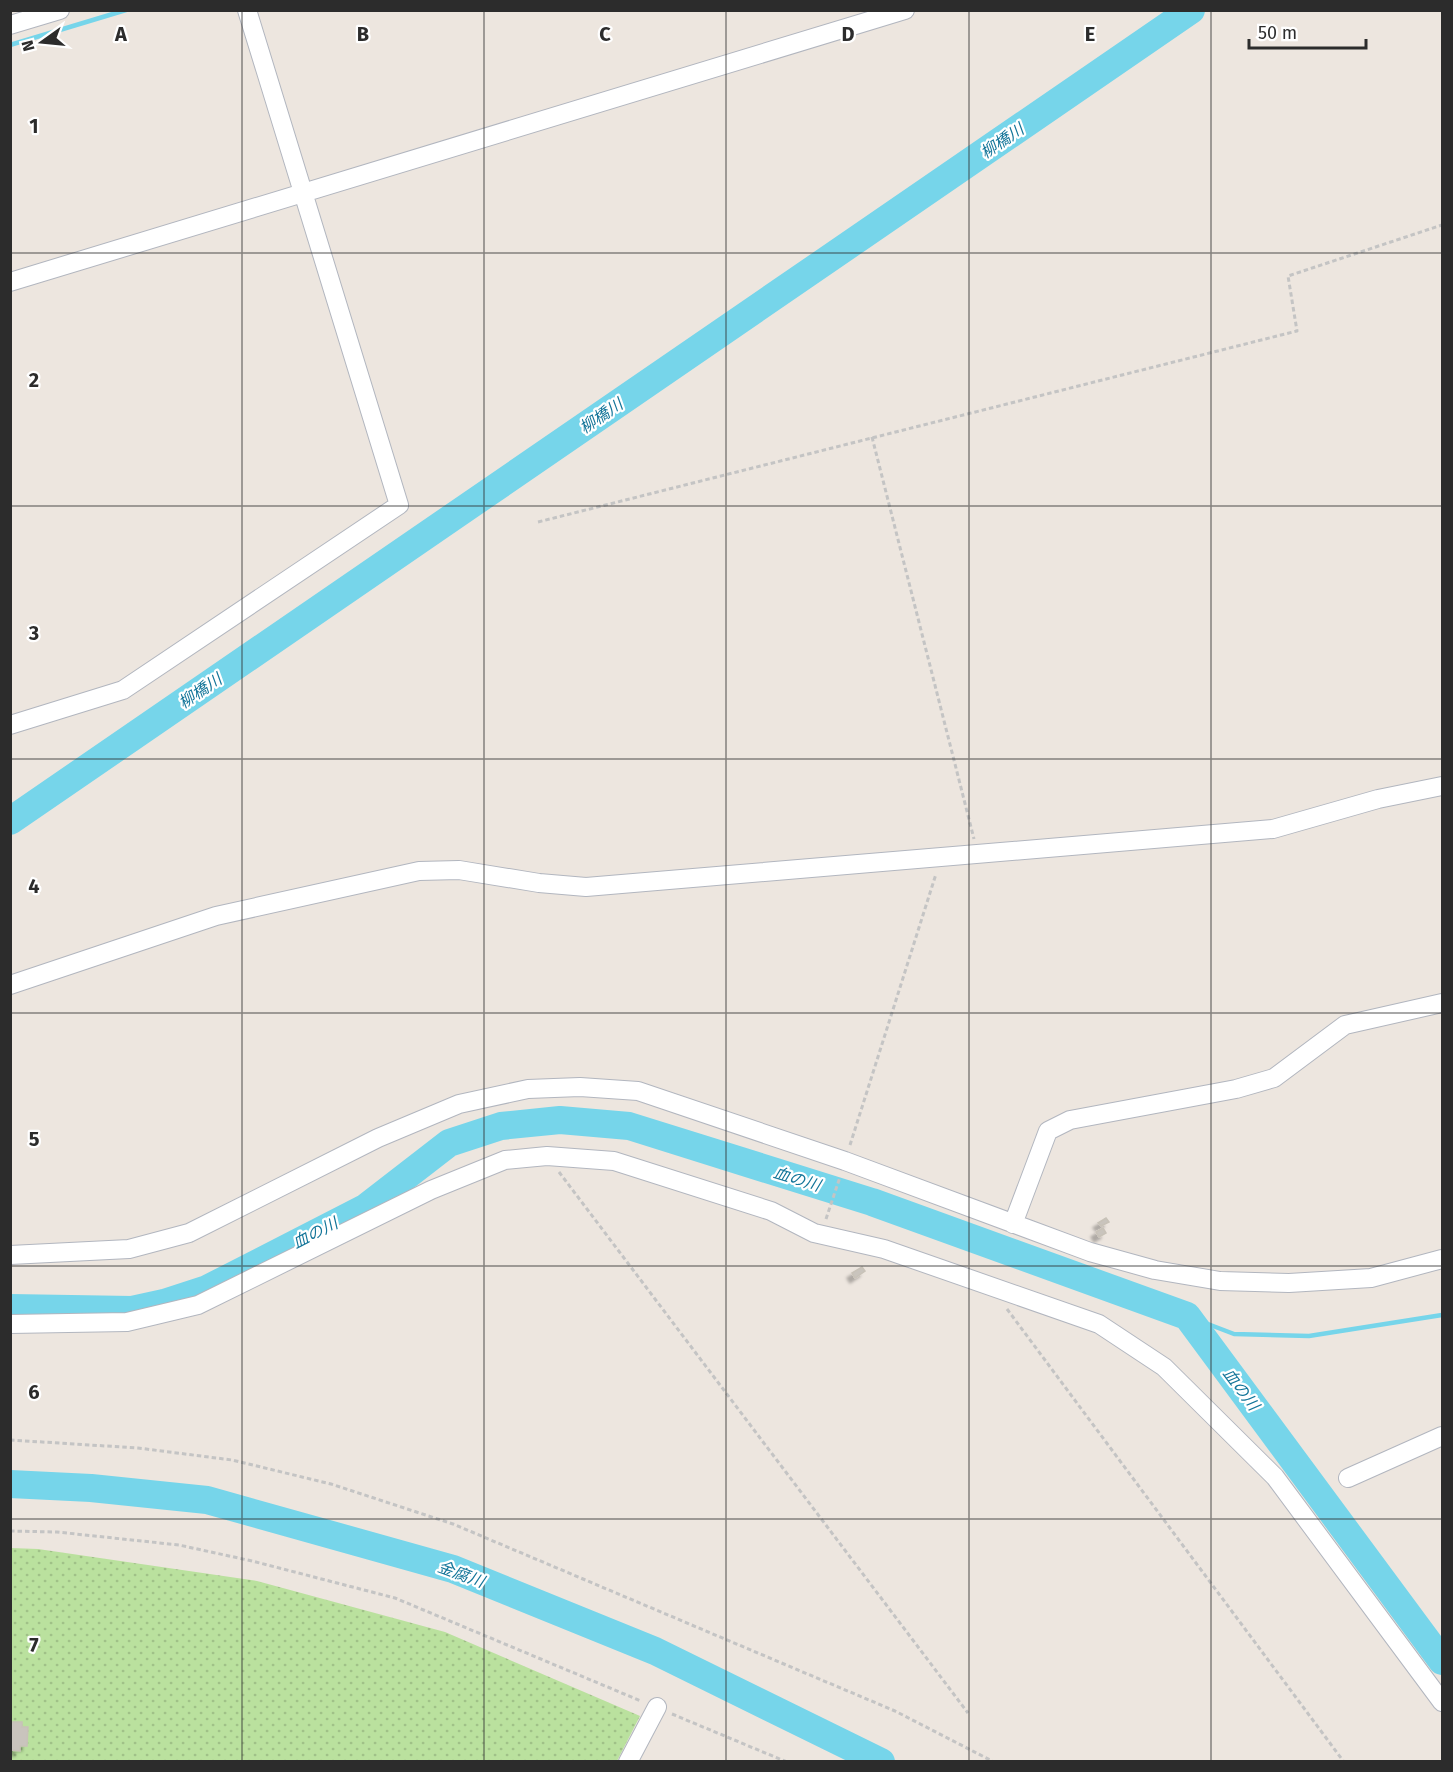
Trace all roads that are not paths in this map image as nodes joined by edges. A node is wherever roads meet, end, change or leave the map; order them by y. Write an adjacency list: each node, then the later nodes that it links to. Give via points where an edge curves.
1 (60, 10): 5 (street)
2 (247, 10): 6 (street)
3 (905, 10): 4 (street)
4 (854, 18): 6 (street)
5 (10, 25)
6 (303, 194): 7 (street); 8 (street, via 399,505 123,690)
7 (10, 282)
8 (10, 725)
9 (1443, 786): 10 (street, via 1273,828 586,888 459,870 419,871 216,916)
10 (10, 985)
11 (1443, 1003): 12 (street, via 1345,1025 1274,1078 1236,1089 1070,1120 1048,1131)
12 (1013, 1224): 13 (street, via 845,1161 638,1091 580,1087 528,1089 459,1104 388,1133 189,1233 129,1249); 14 (street, via 1155,1270 1220,1281 1289,1283 1371,1278)
13 (10, 1255)
14 (1443, 1259)
15 (10, 1324): 18 (street, via 126,1322 198,1305 431,1190 505,1160 547,1156 614,1161 771,1210 814,1233 884,1249 1099,1324 1164,1367 1275,1477)
16 (1443, 1436): 17 (street)
17 (1348, 1478)
18 (1443, 1702)
19 (657, 1707): 20 (street)
20 (628, 1761)

